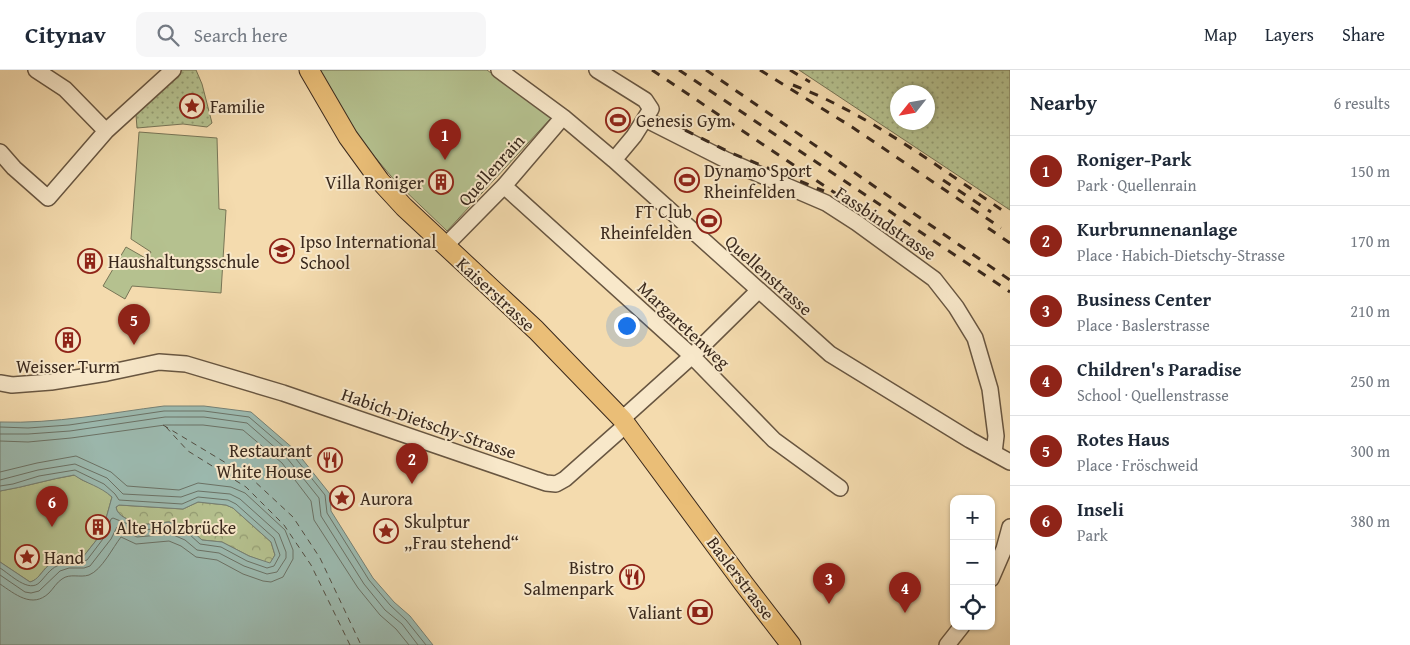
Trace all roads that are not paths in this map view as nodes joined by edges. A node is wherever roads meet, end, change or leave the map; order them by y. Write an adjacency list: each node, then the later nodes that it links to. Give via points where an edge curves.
1 (36, 70): 8 (street, via 65,89)
2 (173, 70): 8 (street)
3 (309, 70): 12 (main road, Kaiserstrasse, via 348,137 380,181)
4 (499, 70): 6 (street, Quellenstrasse)
5 (597, 70): 7 (street, via 644,100 651,109)
6 (563, 117): 10 (street, Quellenstrasse); 11 (street, Quellenrain)
7 (645, 119): 10 (street); 17 (street, Fassbindstrasse, via 726,160 826,203 934,279 975,338 990,388 996,436)
8 (106, 131): 9 (street, via 48,198)
9 (0, 152)
10 (614, 160): 13 (street, Quellenstrasse)
11 (504, 186): 12 (street, Quellenrain); 14 (street, Margaretenweg)
12 (445, 246): 16 (main road, Kaiserstrasse, via 536,330)
13 (758, 291): 14 (street, Habich-Dietschy-Strasse); 17 (street, Quellenstrasse, via 830,354)
14 (692, 356): 16 (street, Habich-Dietschy-Strasse); 19 (street, Margaretenweg, via 774,440)
15 (0, 383): 16 (street, Habich-Dietschy-Strasse, via 51,382 159,362 186,364 556,484)
16 (625, 422): 20 (main road, Kaiserstrasse)
17 (994, 453): 18 (street, Quellenstrasse)
18 (1010, 462)
19 (840, 488)
20 (692, 512): 24 (main road, Baslerstrasse)
21 (1010, 527): 22 (street)
22 (995, 570)
23 (959, 630): 25 (street)
24 (791, 645)
25 (947, 645)

